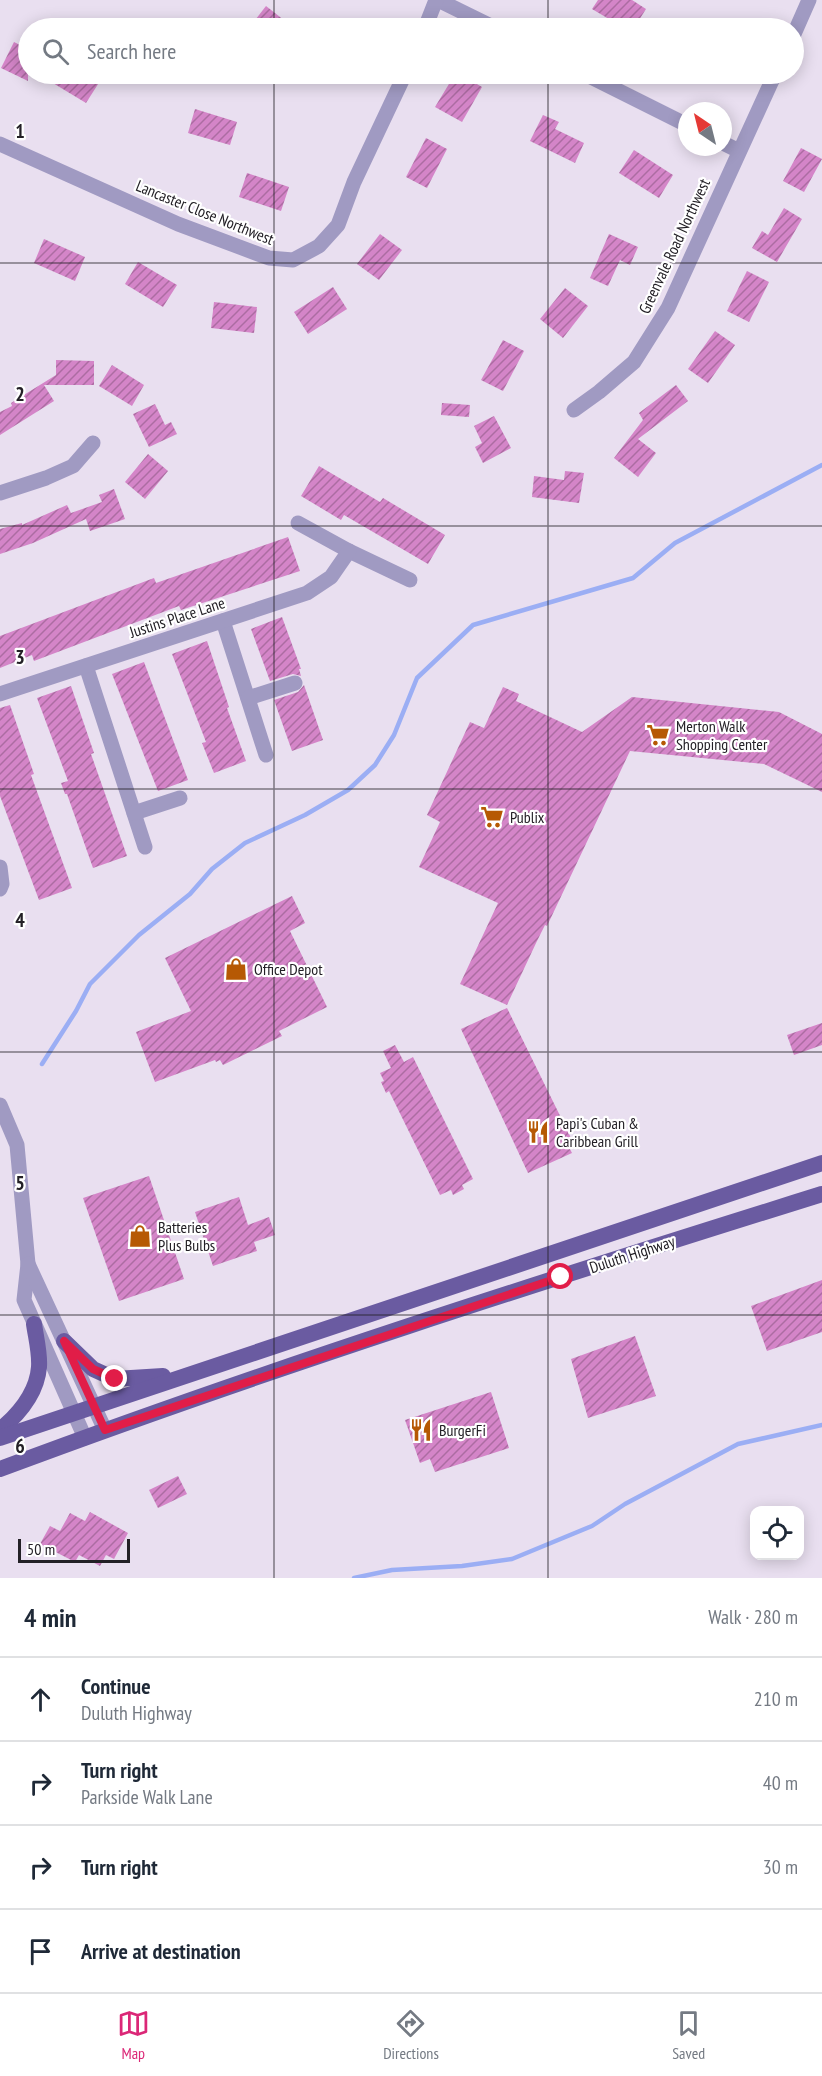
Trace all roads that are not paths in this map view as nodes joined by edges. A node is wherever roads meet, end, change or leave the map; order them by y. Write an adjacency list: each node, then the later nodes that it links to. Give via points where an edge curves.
1 (437, 0): 3 (street); 4 (street)
2 (809, 0): 5 (street)
3 (429, 18)
4 (474, 18)
5 (801, 18)
6 (400, 84): 10 (street, Lancaster Close Northwest, via 338,225 319,246 293,260 269,258 178,224)
7 (605, 84): 9 (street)
8 (770, 84): 12 (street, Greenvale Road Northwest)
9 (678, 120)
10 (0, 144)
11 (732, 148): 12 (street)
12 (739, 151): 13 (street, Greenvale Road Northwest, via 668,308 634,362)
13 (574, 410)
14 (93, 443): 15 (street, via 74,466)
15 (0, 493)
16 (298, 523): 17 (street)
17 (349, 551): 18 (street); 19 (street, Justins Place Lane, via 332,577 307,593)
18 (410, 580)
19 (223, 621): 20 (street, Justins Place Lane); 23 (street)
20 (86, 666): 22 (street, Justins Place Lane); 26 (street)
21 (295, 683): 23 (street)
22 (0, 694)
23 (248, 698): 24 (street)
24 (266, 755)
25 (180, 798): 26 (street)
26 (134, 813): 27 (street)
27 (145, 847)
28 (0, 867): 29 (street)
29 (0, 889)
30 (0, 1105): 33 (street, via 17,1145)
31 (822, 1163): 36 (main road, Duluth Highway)
32 (822, 1194): 40 (main road, Duluth Highway)
33 (28, 1264): 34 (street, via 24,1300); 35 (street)
34 (34, 1324): 38 (street); 39 (main road, via 39,1367 32,1394)
35 (64, 1341): 36 (main road, via 93,1369 115,1379); 37 (street)
36 (188, 1374): 37 (main road, Duluth Highway)
37 (94, 1405): 38 (main road, Duluth Highway); 40 (street)
38 (73, 1412): 41 (main road, Duluth Highway); 42 (street)
39 (0, 1430)
40 (105, 1430): 42 (main road, Duluth Highway)
41 (0, 1438)
42 (85, 1438): 43 (main road, Duluth Highway)
43 (0, 1469)

